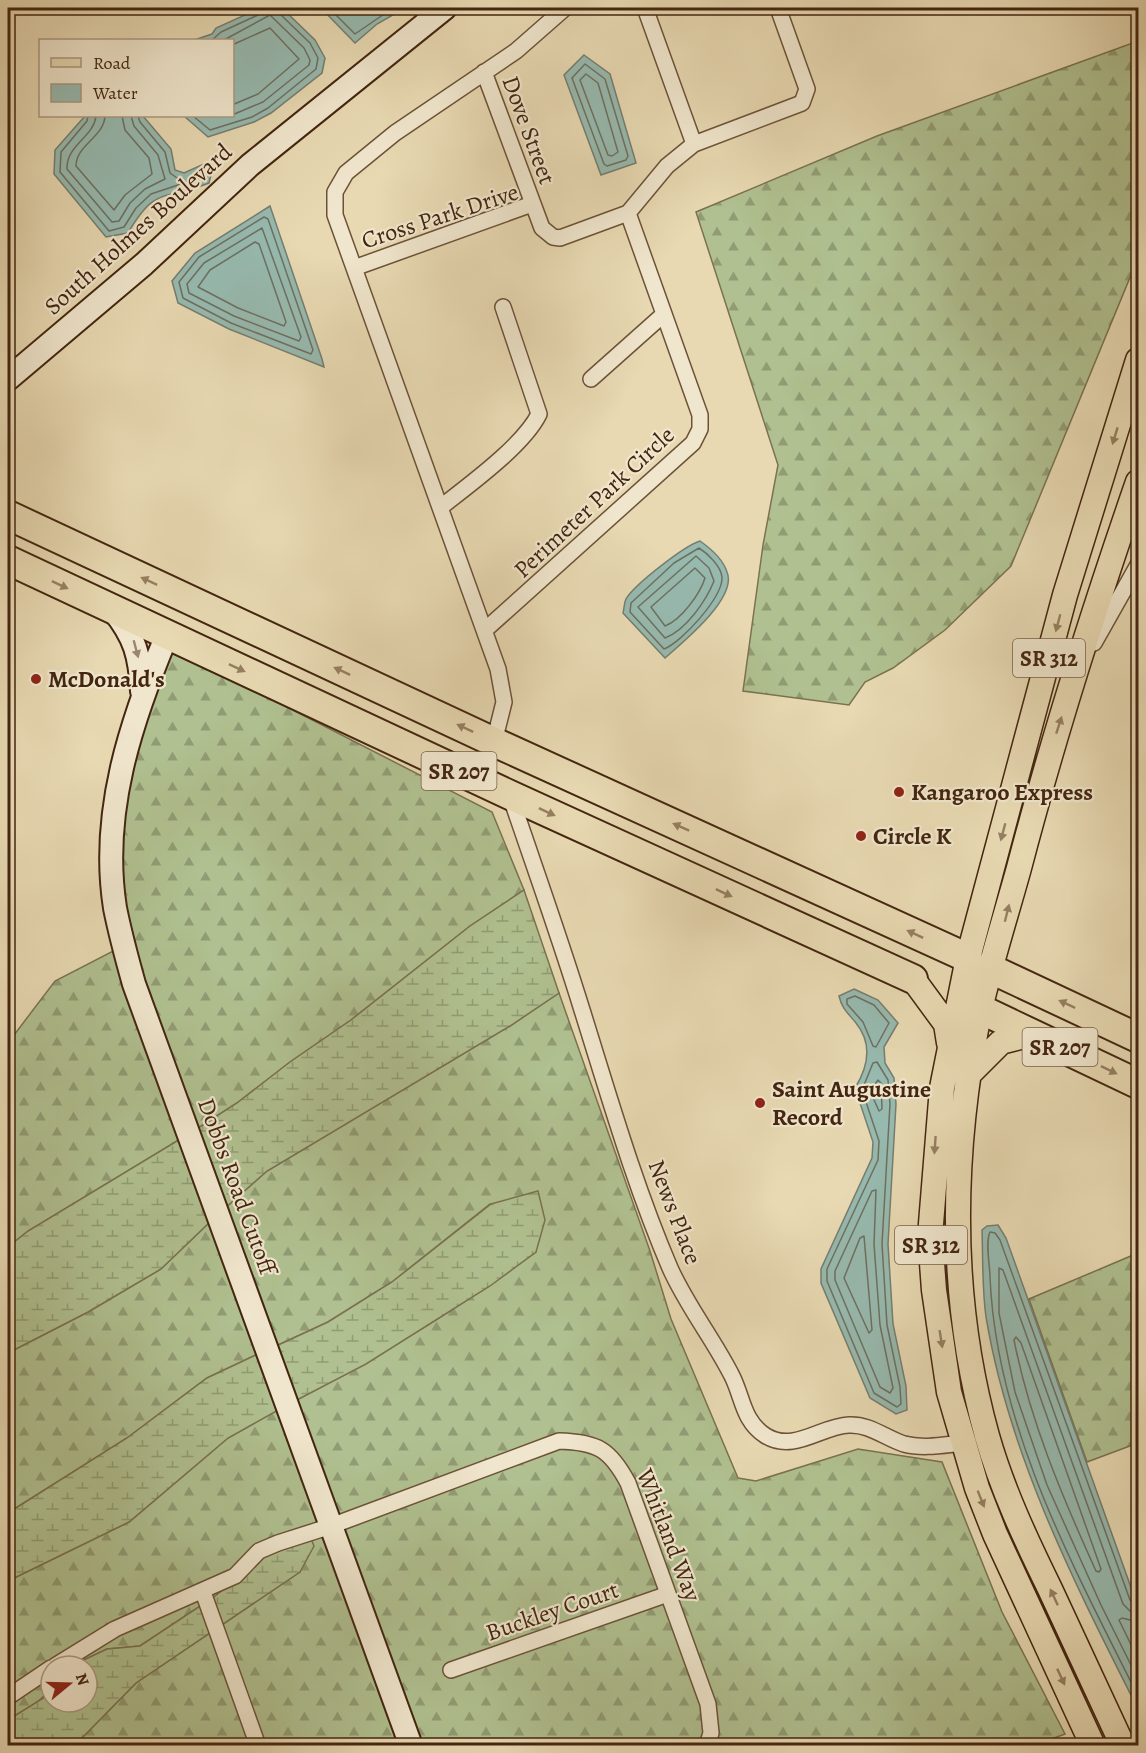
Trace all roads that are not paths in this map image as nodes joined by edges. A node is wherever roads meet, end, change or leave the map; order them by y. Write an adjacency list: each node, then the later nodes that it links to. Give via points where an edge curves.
1 (445, 8): 13 (street, South Holmes Boulevard, via 250,165 144,264)
2 (565, 8): 5 (street, via 516,51)
3 (645, 8): 6 (street)
4 (778, 8): 6 (street, via 807,89 805,98 798,107)
5 (484, 72): 7 (street, Dove Street); 9 (street, via 395,133 339,182 334,215)
6 (694, 144): 8 (street, via 667,166)
7 (532, 204): 8 (street, Cross Park Drive, via 542,228 560,238); 9 (street, Cross Park Drive)
8 (628, 213): 11 (street, Perimeter Park Circle)
9 (354, 268): 16 (street)
10 (503, 306): 16 (street, via 539,414 532,427 472,484)
11 (664, 314): 14 (street); 23 (street, Perimeter Park Circle, via 700,415 700,429 693,442)
12 (1138, 360): 30 (main road, SR 312, one-way to 30, via 1065,595)
13 (8, 379)
14 (591, 379)
15 (1138, 482): 17 (main road, SR 312)
16 (441, 507): 23 (street)
17 (1134, 509): 26 (main road, SR 312)
18 (8, 515): 21 (highway, SR 207, one-way to 18)
19 (8, 560): 22 (highway, SR 207, one-way to 22)
20 (1138, 565): 26 (street)
21 (183, 598): 22 (highway, via 175,609 162,614 130,605); 24 (highway, SR 207)
22 (113, 610): 25 (highway, SR 207); 27 (street, one-way to 27, via 131,632 141,669)
23 (485, 630): 28 (street, via 503,690 501,723)
24 (259, 633): 25 (highway, via 238,634 204,620 179,625); 28 (highway, SR 207, one-way to 24)
25 (167, 635): 27 (street, Dobbs Road Cutoff); 29 (highway, SR 207, one-way to 29)
26 (1074, 680): 30 (main road, SR 312, one-way to 26)
27 (142, 695): 39 (street, Dobbs Road Cutoff, via 121,765 115,813 115,906 123,942 138,994)
28 (494, 742): 30 (highway, SR 207, one-way to 28)
29 (510, 795): 31 (highway, SR 207, one-way to 31); 38 (street, News Place, via 657,1236 690,1309 733,1376 744,1411 768,1437 780,1441 803,1439 848,1425 872,1428 903,1444 923,1447)
30 (980, 964): 32 (main road, SR 312); 34 (highway, SR 207, one-way to 30)
31 (913, 979): 32 (main road, SR 207); 35 (main road, via 946,1024)
32 (970, 1005): 33 (highway, SR 207); 35 (main road, SR 312); 36 (main road, SR 312)
33 (1032, 1034): 36 (main road, via 1000,1042); 37 (highway, SR 207, one-way to 37)
34 (1138, 1038)
35 (949, 1046): 38 (main road, SR 312, one-way to 38, via 936,1131 930,1236 941,1342)
36 (971, 1072): 40 (main road, SR 312, via 956,1206 961,1298 987,1438)
37 (1138, 1084)
38 (963, 1443): 40 (main road, via 978,1448 983,1455 1013,1535); 50 (main road, SR 312, one-way to 50, via 995,1534)
39 (331, 1526): 41 (street, Whitland Way, via 259,1551 235,1576); 42 (street, Whitland Way, via 559,1441 584,1442 602,1449 616,1461 628,1483); 48 (street, Dobbs Road Cutoff)
40 (1027, 1540): 51 (main road, SR 312, one-way to 40)
41 (203, 1592): 43 (street, Whitland Way, via 115,1629); 47 (street)
42 (668, 1594): 44 (street, Buckley Court); 49 (street, Whitland Way, via 708,1704 711,1733)
43 (74, 1654)
44 (451, 1670)
45 (39, 1676): 46 (street, Whitland Way)
46 (8, 1697)
47 (258, 1746)
48 (411, 1746)
49 (706, 1746)
50 (1093, 1746)
51 (1123, 1746)

